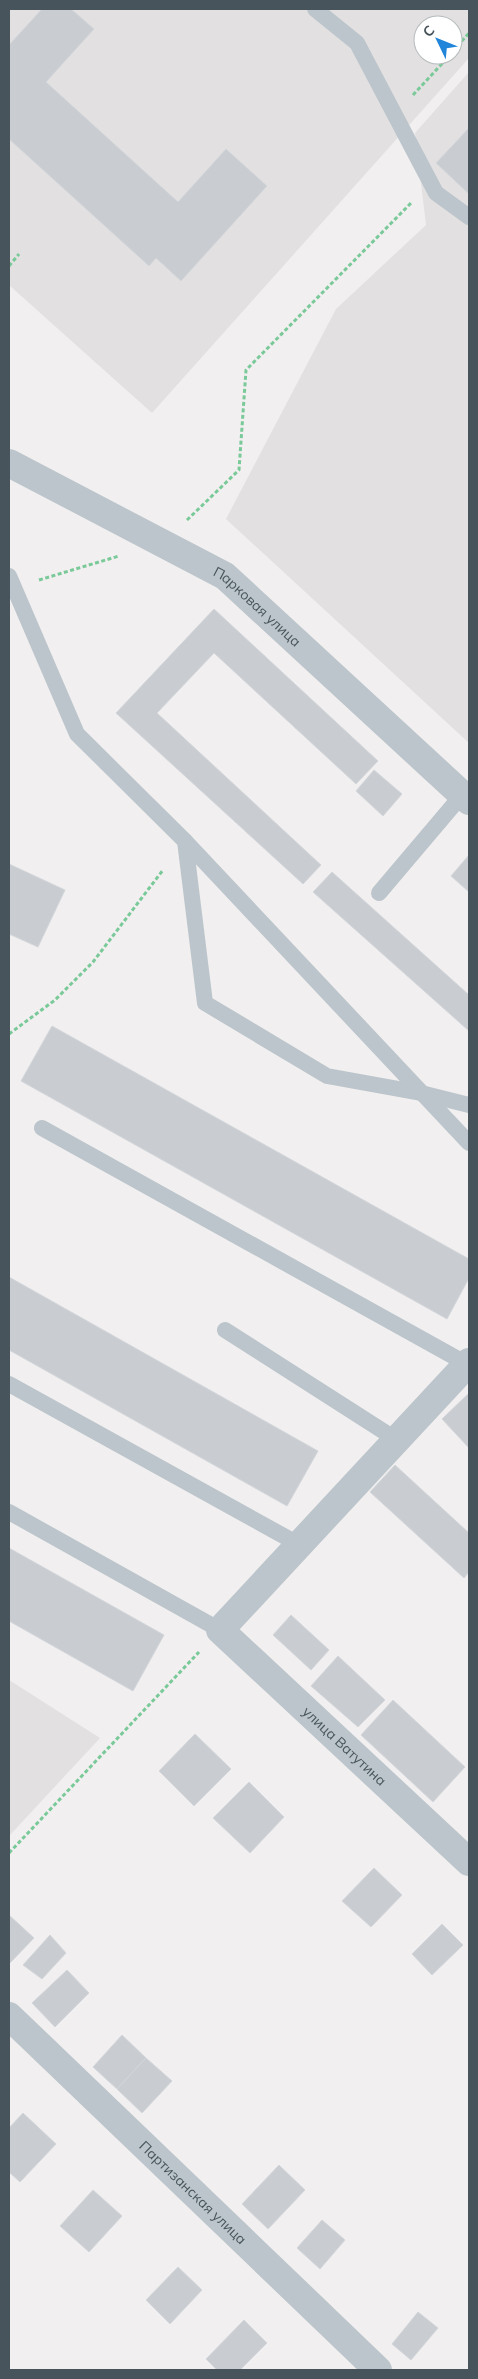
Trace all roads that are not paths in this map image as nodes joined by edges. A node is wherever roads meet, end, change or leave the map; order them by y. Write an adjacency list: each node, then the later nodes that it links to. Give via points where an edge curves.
1 (315, 9): 2 (lane, via 357,43 436,193)
2 (469, 217)
3 (9, 462): 5 (street, Парковая улица, via 225,576)
4 (11, 582): 6 (lane, via 77,734)
5 (466, 798): 7 (lane)
6 (185, 841): 8 (lane); 8 (lane, via 205,1003 326,1076)
7 (378, 893)
8 (421, 1093): 9 (lane); 11 (lane)
9 (469, 1105)
10 (42, 1128): 13 (lane)
11 (469, 1143)
12 (225, 1330): 15 (lane)
13 (468, 1363): 15 (street)
14 (9, 1384): 17 (lane)
15 (397, 1440): 17 (street)
16 (9, 1512): 18 (lane)
17 (300, 1545): 18 (street)
18 (220, 1630): 19 (street, улица Ватутина)
19 (469, 1862)
20 (9, 2016): 21 (street, Партизанская улица)
21 (378, 2370)

